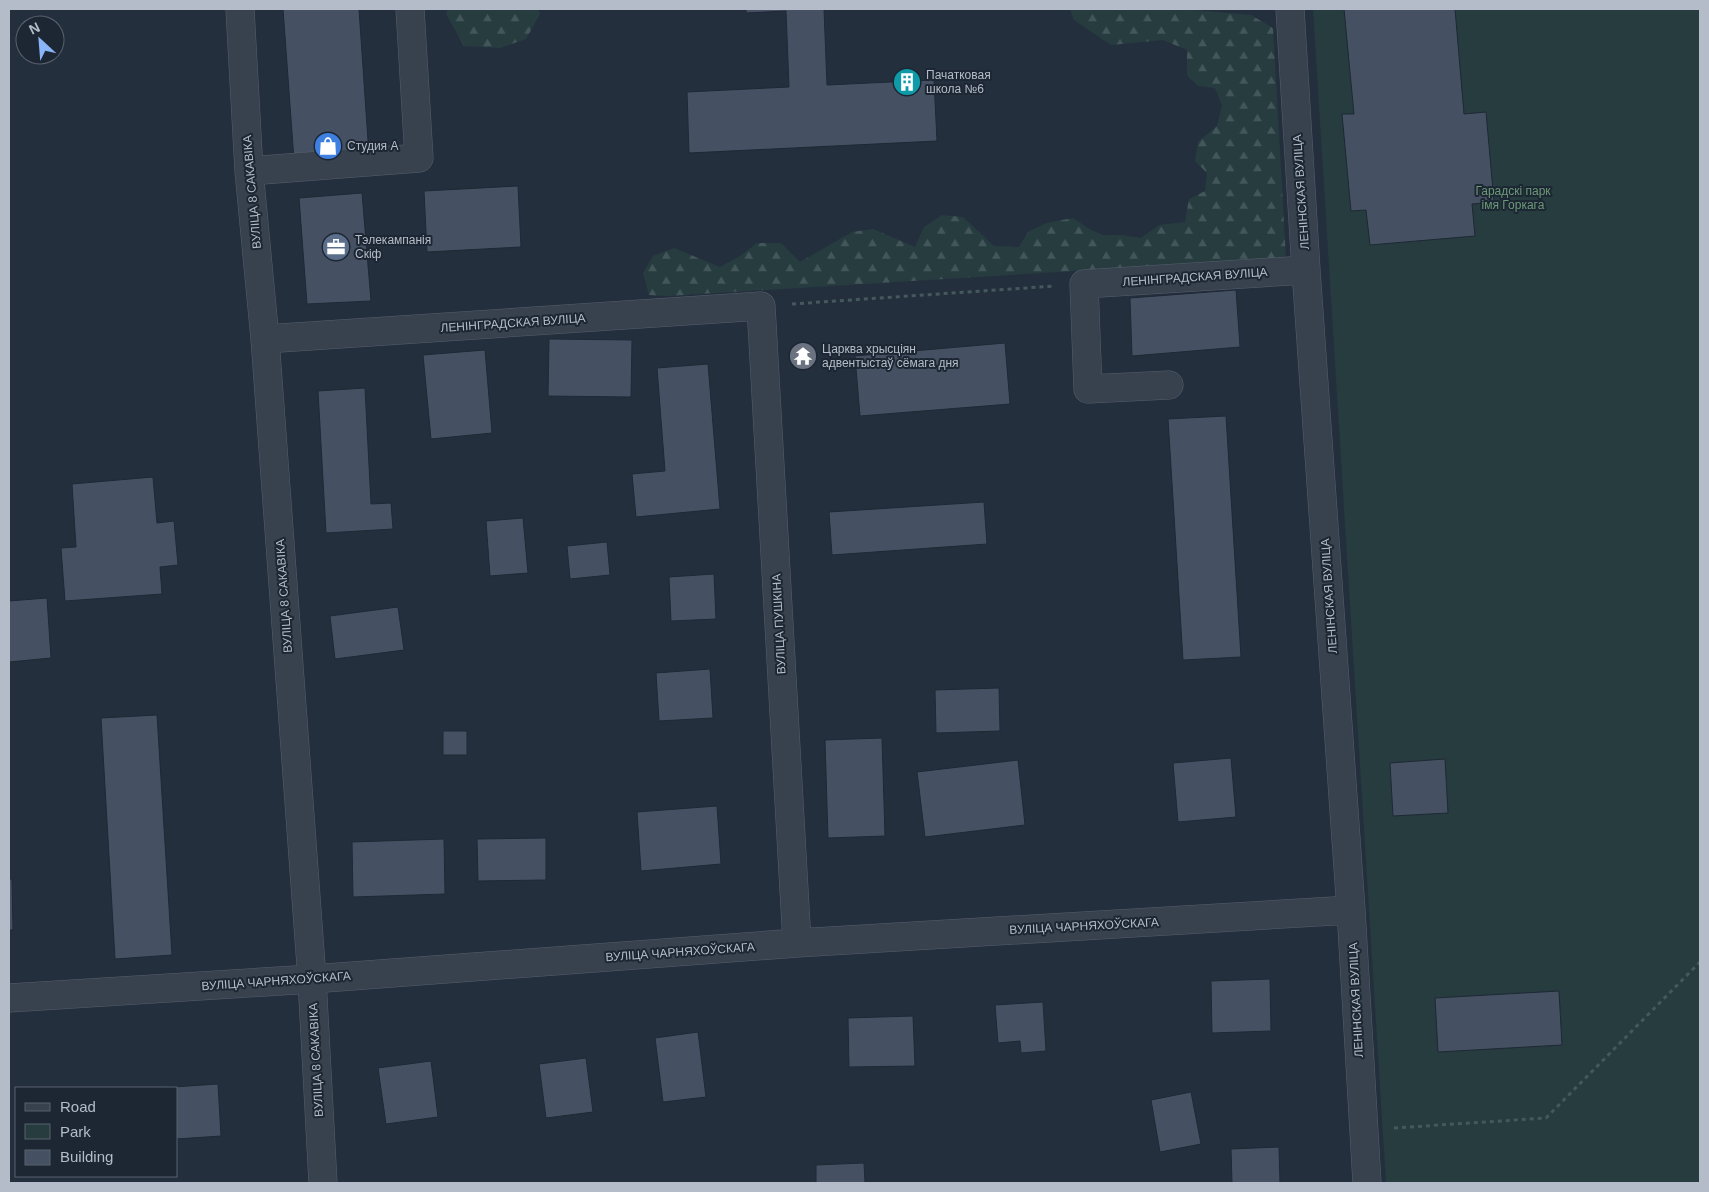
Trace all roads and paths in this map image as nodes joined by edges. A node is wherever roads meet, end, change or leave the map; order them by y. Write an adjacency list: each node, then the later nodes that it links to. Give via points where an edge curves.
1 (240, 9): 4 (street, ВУЛІЦА 8 САКАВІКА)
2 (410, 9): 4 (street, via 419,158)
3 (1290, 9): 5 (street, ЛЕНІНСКАЯ ВУЛІЦА)
4 (249, 170): 8 (street, ВУЛІЦА 8 САКАВІКА)
5 (1306, 270): 6 (street, ЛЕНІНГРАДСКАЯ ВУЛІЦА); 10 (street, ЛЕНІНСКАЯ ВУЛІЦА)
6 (1084, 284): 7 (path); 9 (street, via 1088,390)
7 (761, 306): 8 (street, ЛЕНІНГРАДСКАЯ ВУЛІЦА); 11 (street, ВУЛІЦА ПУШКІНА)
8 (265, 339): 13 (street, ВУЛІЦА 8 САКАВІКА)
9 (1169, 385)
10 (1351, 910): 11 (street, ВУЛІЦА ЧАРНЯХОЎСКАГА); 15 (street, ЛЕНІНСКАЯ ВУЛІЦА)
11 (797, 943): 13 (street, ВУЛІЦА ЧАРНЯХОЎСКАГА)
12 (1700, 962): 15 (path, via 1546,1118)
13 (312, 979): 14 (street, ВУЛІЦА ЧАРНЯХОЎСКАГА); 16 (street, ВУЛІЦА 8 САКАВІКА)
14 (9, 998)
15 (1363, 1131): 17 (street, ЛЕНІНСКАЯ ВУЛІЦА)
16 (323, 1183)
17 (1367, 1183)

